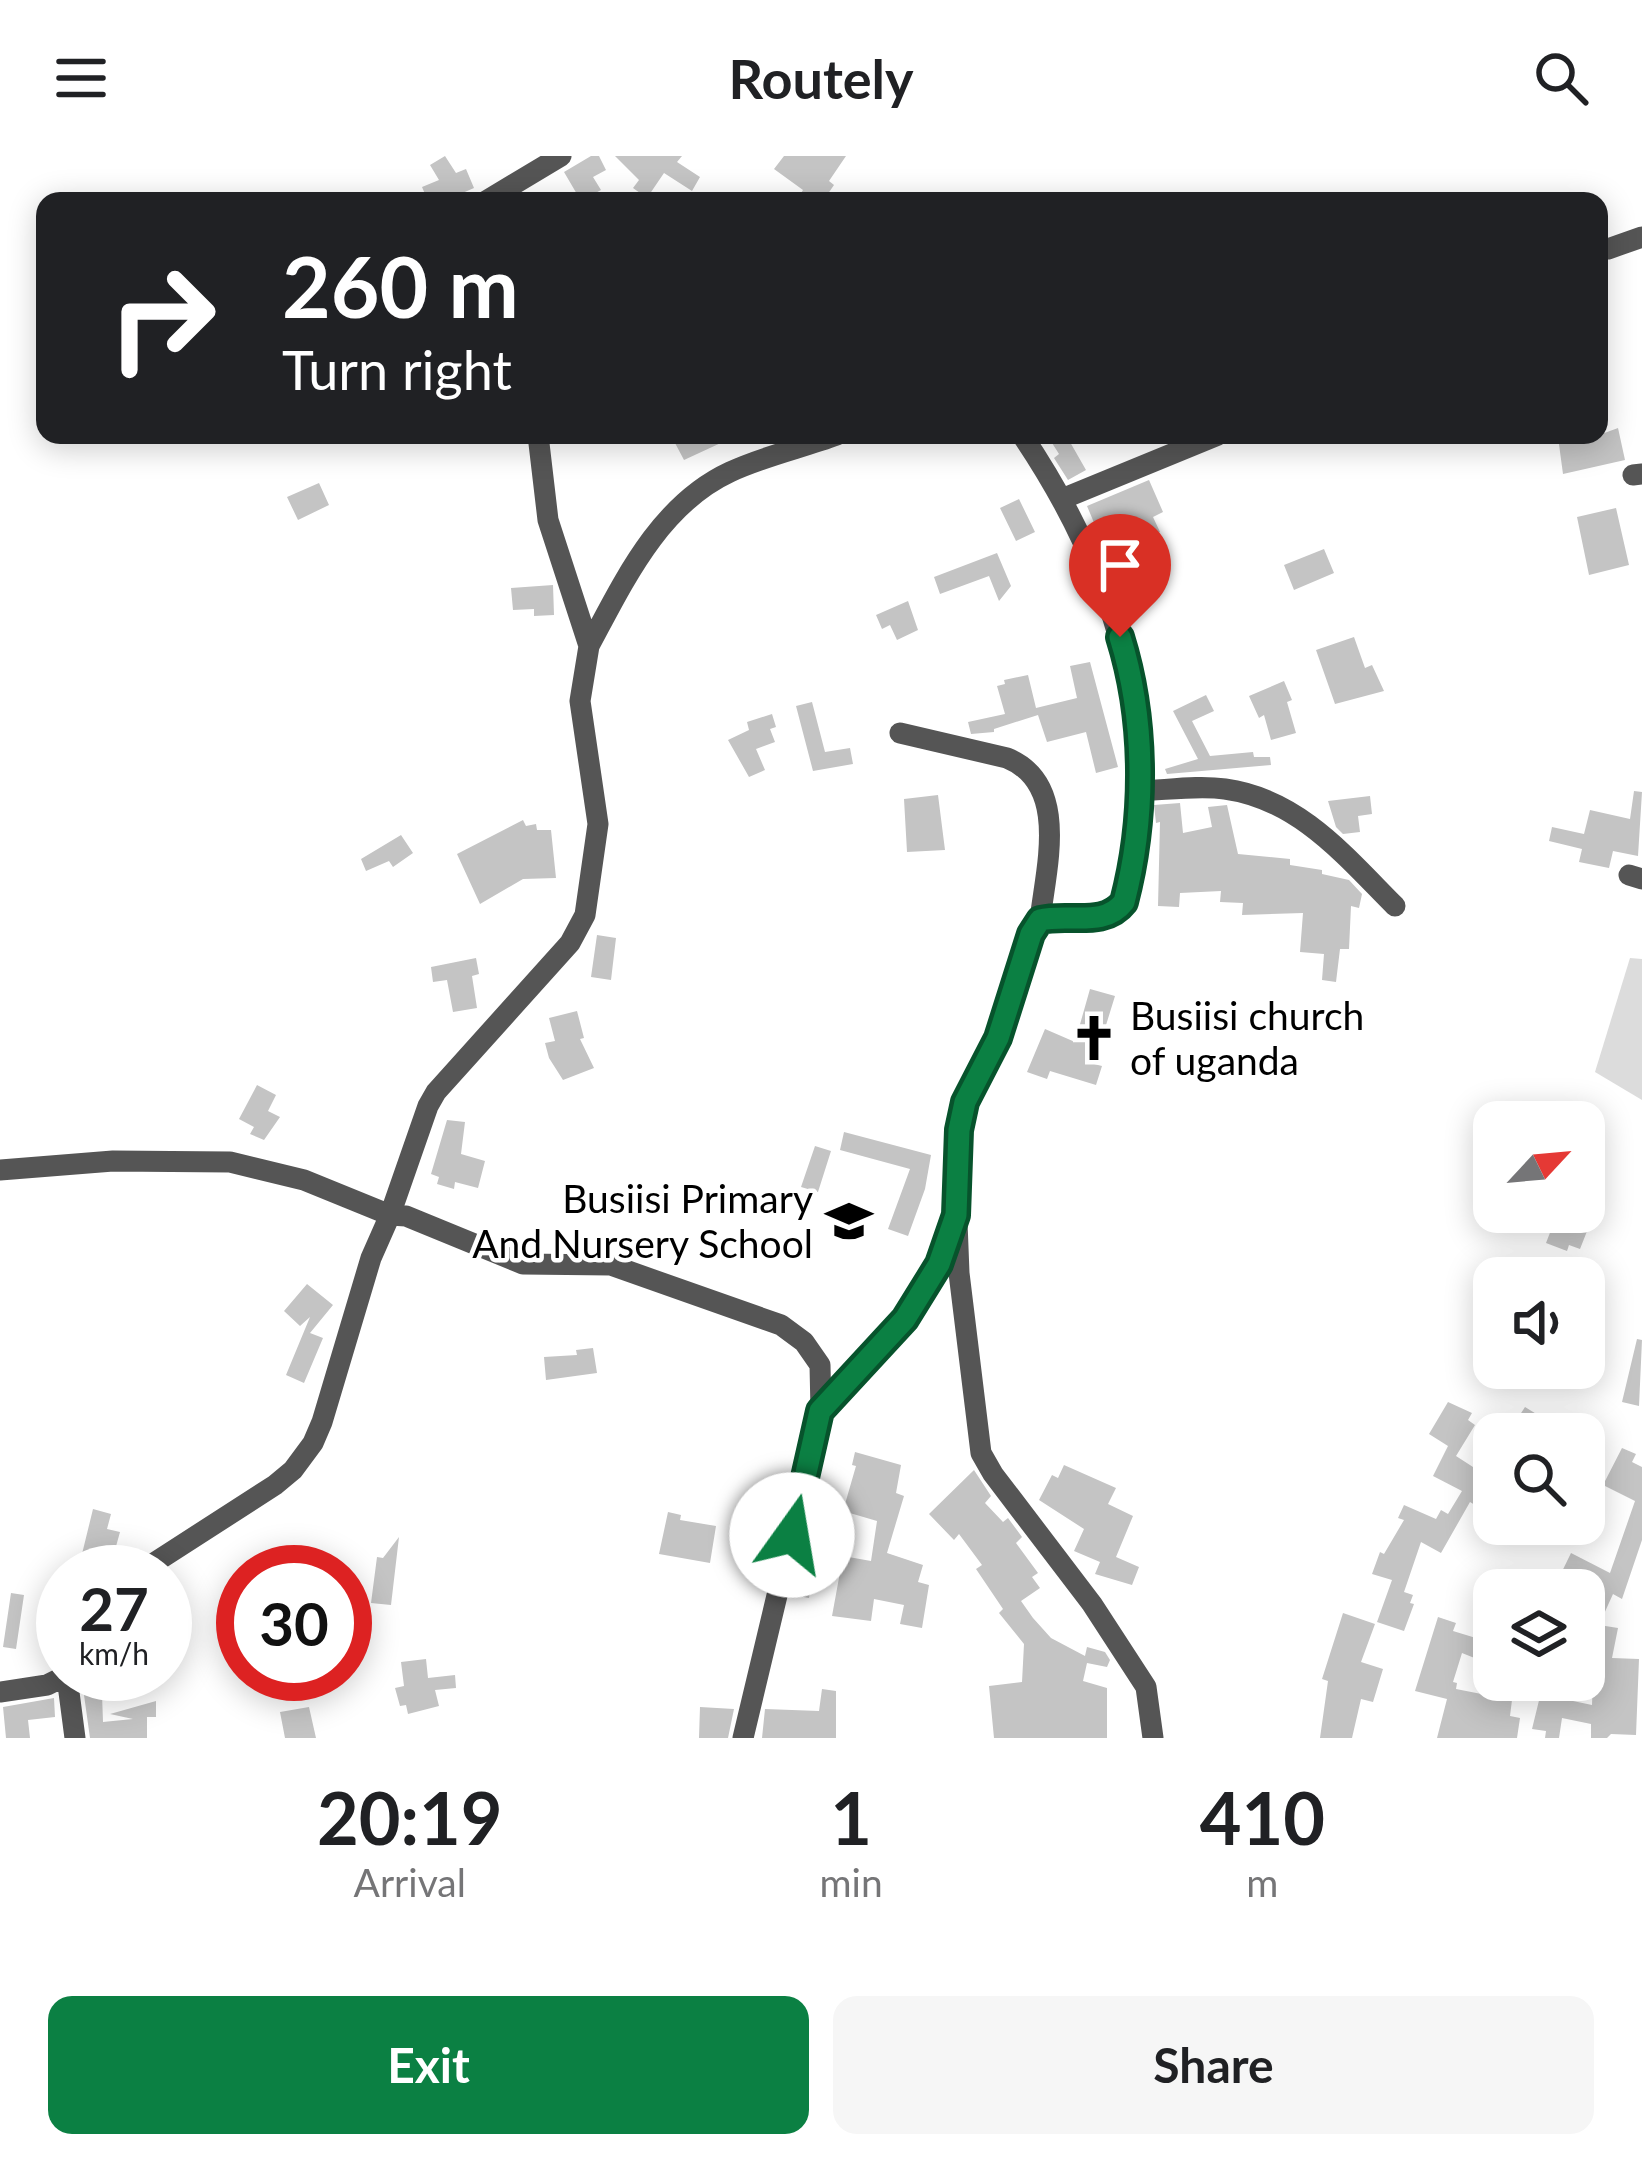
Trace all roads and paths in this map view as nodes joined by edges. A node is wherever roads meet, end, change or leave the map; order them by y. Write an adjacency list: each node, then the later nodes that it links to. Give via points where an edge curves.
1 (561, 156): 2 (street)
2 (501, 192)
3 (1642, 237): 4 (street)
4 (1608, 249)
5 (540, 444): 10 (street, via 548,520)
6 (811, 444): 10 (street, via 731,472 682,504)
7 (1028, 444): 9 (street)
8 (1196, 444): 9 (street)
9 (1063, 499): 12 (street, via 1129,665)
10 (589, 646): 16 (street, via 580,701 598,824 585,915 570,943 436,1092)
11 (900, 734): 14 (street, via 1007,758 1032,775 1050,823)
12 (1139, 791): 13 (street, via 1224,789 1280,806 1331,841); 14 (street, via 1119,909 1103,918)
13 (1395, 907)
14 (1040, 920): 17 (street, via 998,1038 965,1102)
15 (0, 1170): 16 (street, via 230,1162 304,1180)
16 (391, 1215): 18 (street, via 523,1264 611,1265 781,1325 820,1366); 19 (street, via 303,1458)
17 (956, 1215): 18 (street, via 923,1294); 25 (street, via 981,1453 1146,1687)
18 (820, 1411): 24 (street)
19 (183, 1545)
20 (36, 1687): 21 (street)
21 (0, 1692)
22 (71, 1701): 23 (street)
23 (75, 1738)
24 (743, 1738)
25 (1154, 1738)

